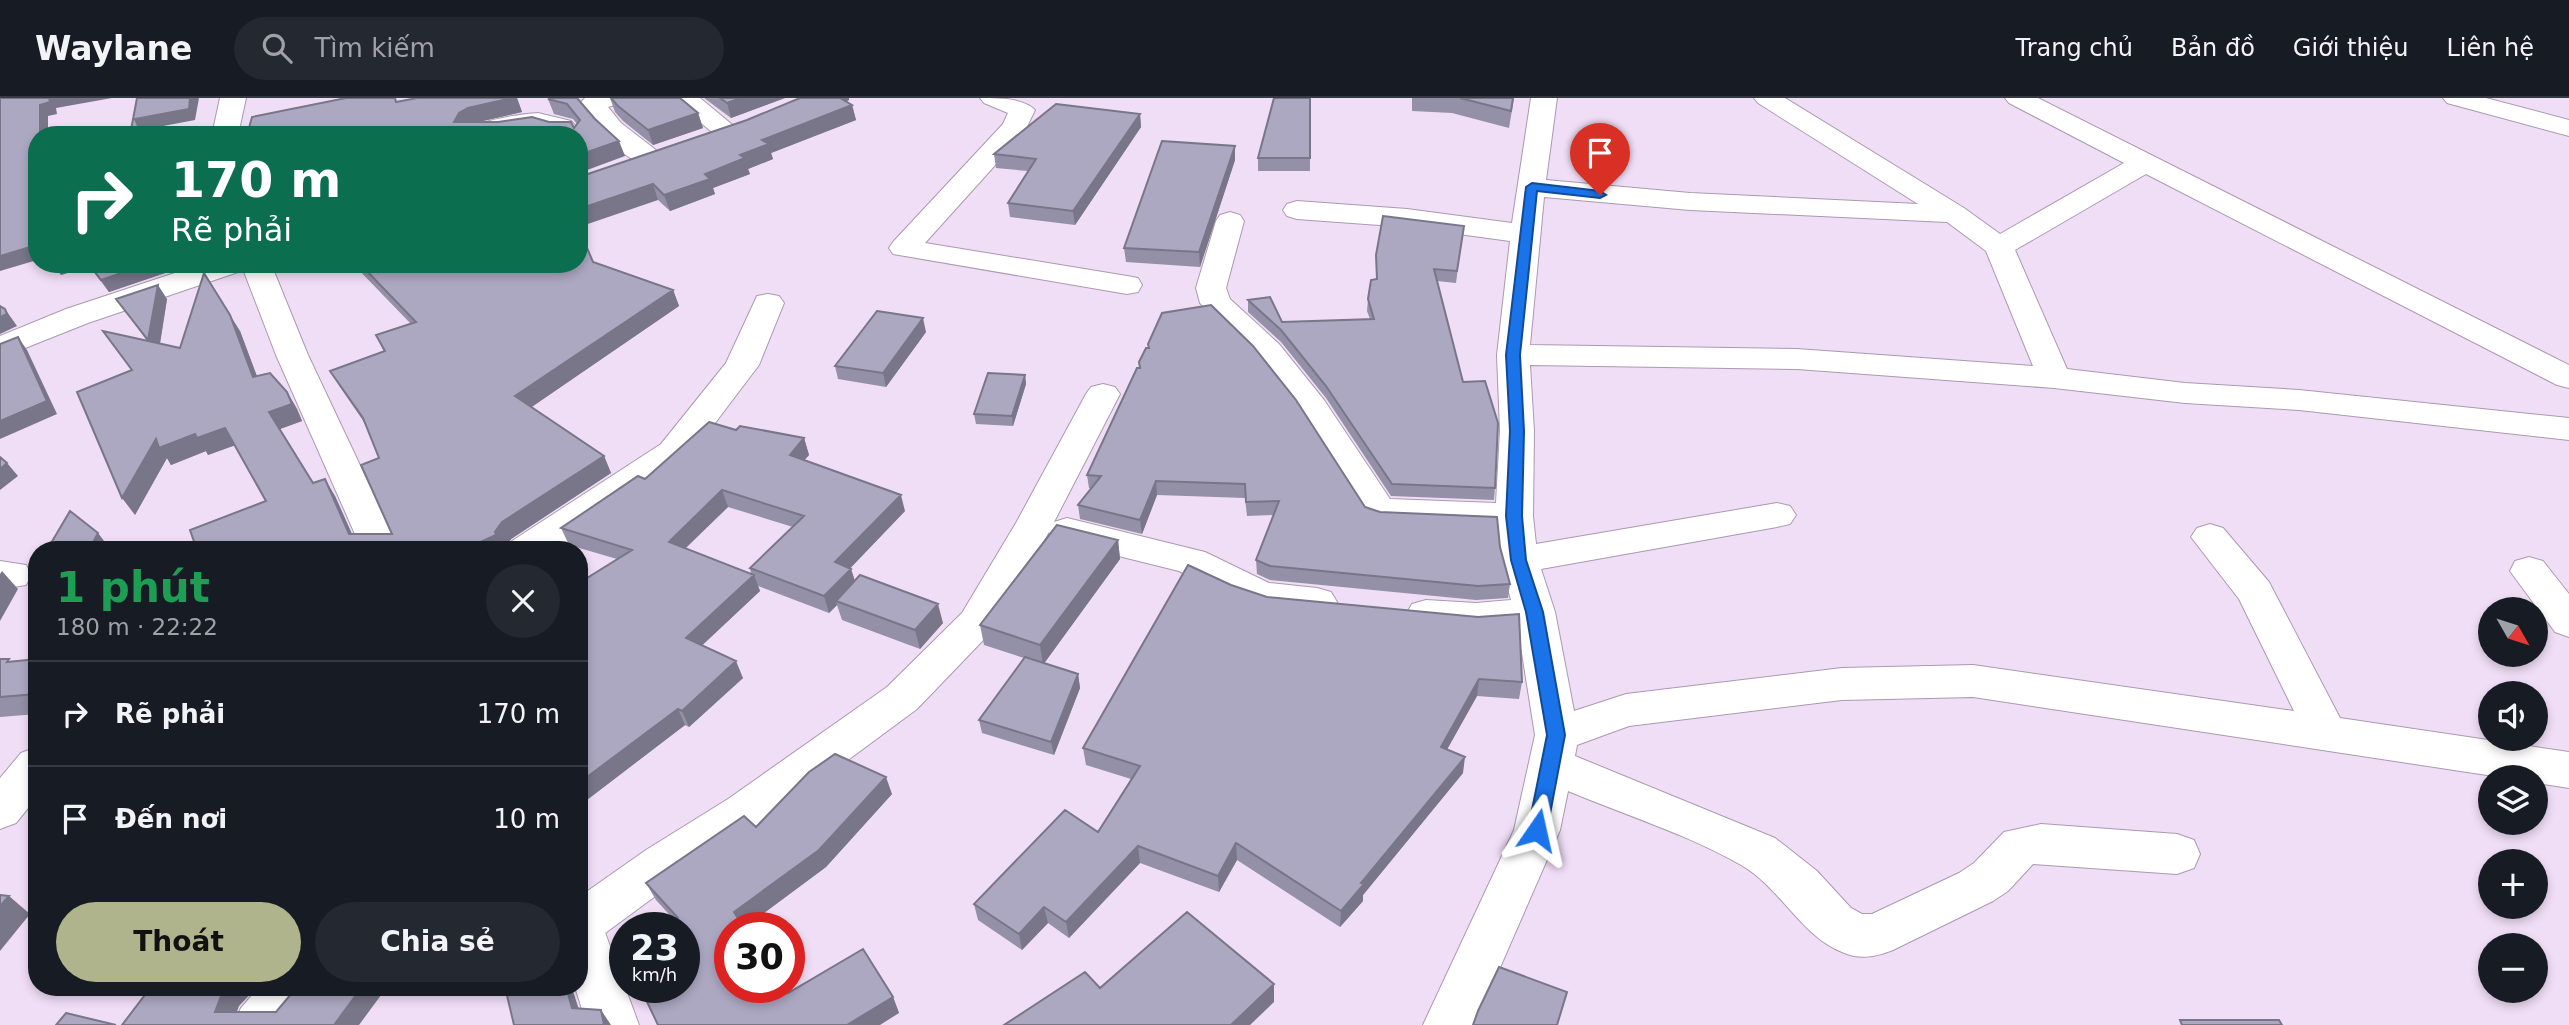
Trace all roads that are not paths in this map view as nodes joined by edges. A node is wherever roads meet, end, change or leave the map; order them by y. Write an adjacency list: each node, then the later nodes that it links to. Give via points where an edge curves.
1 (233, 98): 9 (street)
2 (613, 98): 3 (street, via 592,104 612,129 663,155 739,127)
3 (684, 98)
4 (993, 98): 22 (street, via 1022,110 1015,127 904,248)
5 (1544, 98): 14 (street)
6 (1767, 98): 16 (street)
7 (2018, 98): 13 (street)
8 (2456, 98): 12 (street)
9 (227, 126)
10 (509, 126): 11 (street, via 531,120)
11 (563, 126)
12 (2569, 128)
13 (2143, 164): 19 (street); 27 (street, via 2458,317)
14 (1532, 187): 16 (street, via 1623,198); 18 (street)
15 (1297, 210): 18 (street, via 1407,218)
16 (1954, 214): 19 (street)
17 (1230, 221): 31 (street, via 1211,288 1216,303 1267,351 1311,407 1379,510)
18 (1525, 234): 25 (street)
19 (1999, 247): 26 (street)
20 (206, 273): 24 (street, via 77,316)
21 (260, 273): 34 (street)
22 (1127, 285)
23 (768, 303): 35 (street, via 742,365 674,452)
24 (0, 348)
25 (1513, 355): 26 (street, via 1797,359); 31 (street, via 1517,431)
26 (2054, 378): 29 (street)
27 (2569, 378)
28 (1103, 394): 32 (street)
29 (2569, 429)
30 (1777, 515): 36 (street)
31 (1514, 516): 36 (street)
32 (1035, 523): 38 (street, via 1191,561 1268,597); 48 (street, via 976,623 902,698)
33 (2210, 537): 42 (street, via 2256,592)
34 (377, 541)
35 (540, 541)
36 (1518, 560): 40 (street)
37 (2529, 571): 41 (street)
38 (1356, 607)
39 (1395, 611): 40 (street, via 1475,617)
40 (1535, 612): 43 (street)
41 (2569, 622)
42 (2326, 732): 43 (street, via 1973,681 1842,684 1626,710); 44 (street)
43 (1553, 750): 47 (street, via 1759,852 1800,885 1834,923 1856,936 1876,935 1976,887 2020,846); 53 (street, via 1537,830)
44 (2569, 770)
45 (28, 776): 46 (street)
46 (0, 810)
47 (2178, 854)
48 (588, 918)
49 (588, 948): 52 (street)
50 (283, 996): 51 (street)
51 (259, 1025)
52 (613, 1025)
53 (1449, 1025)

